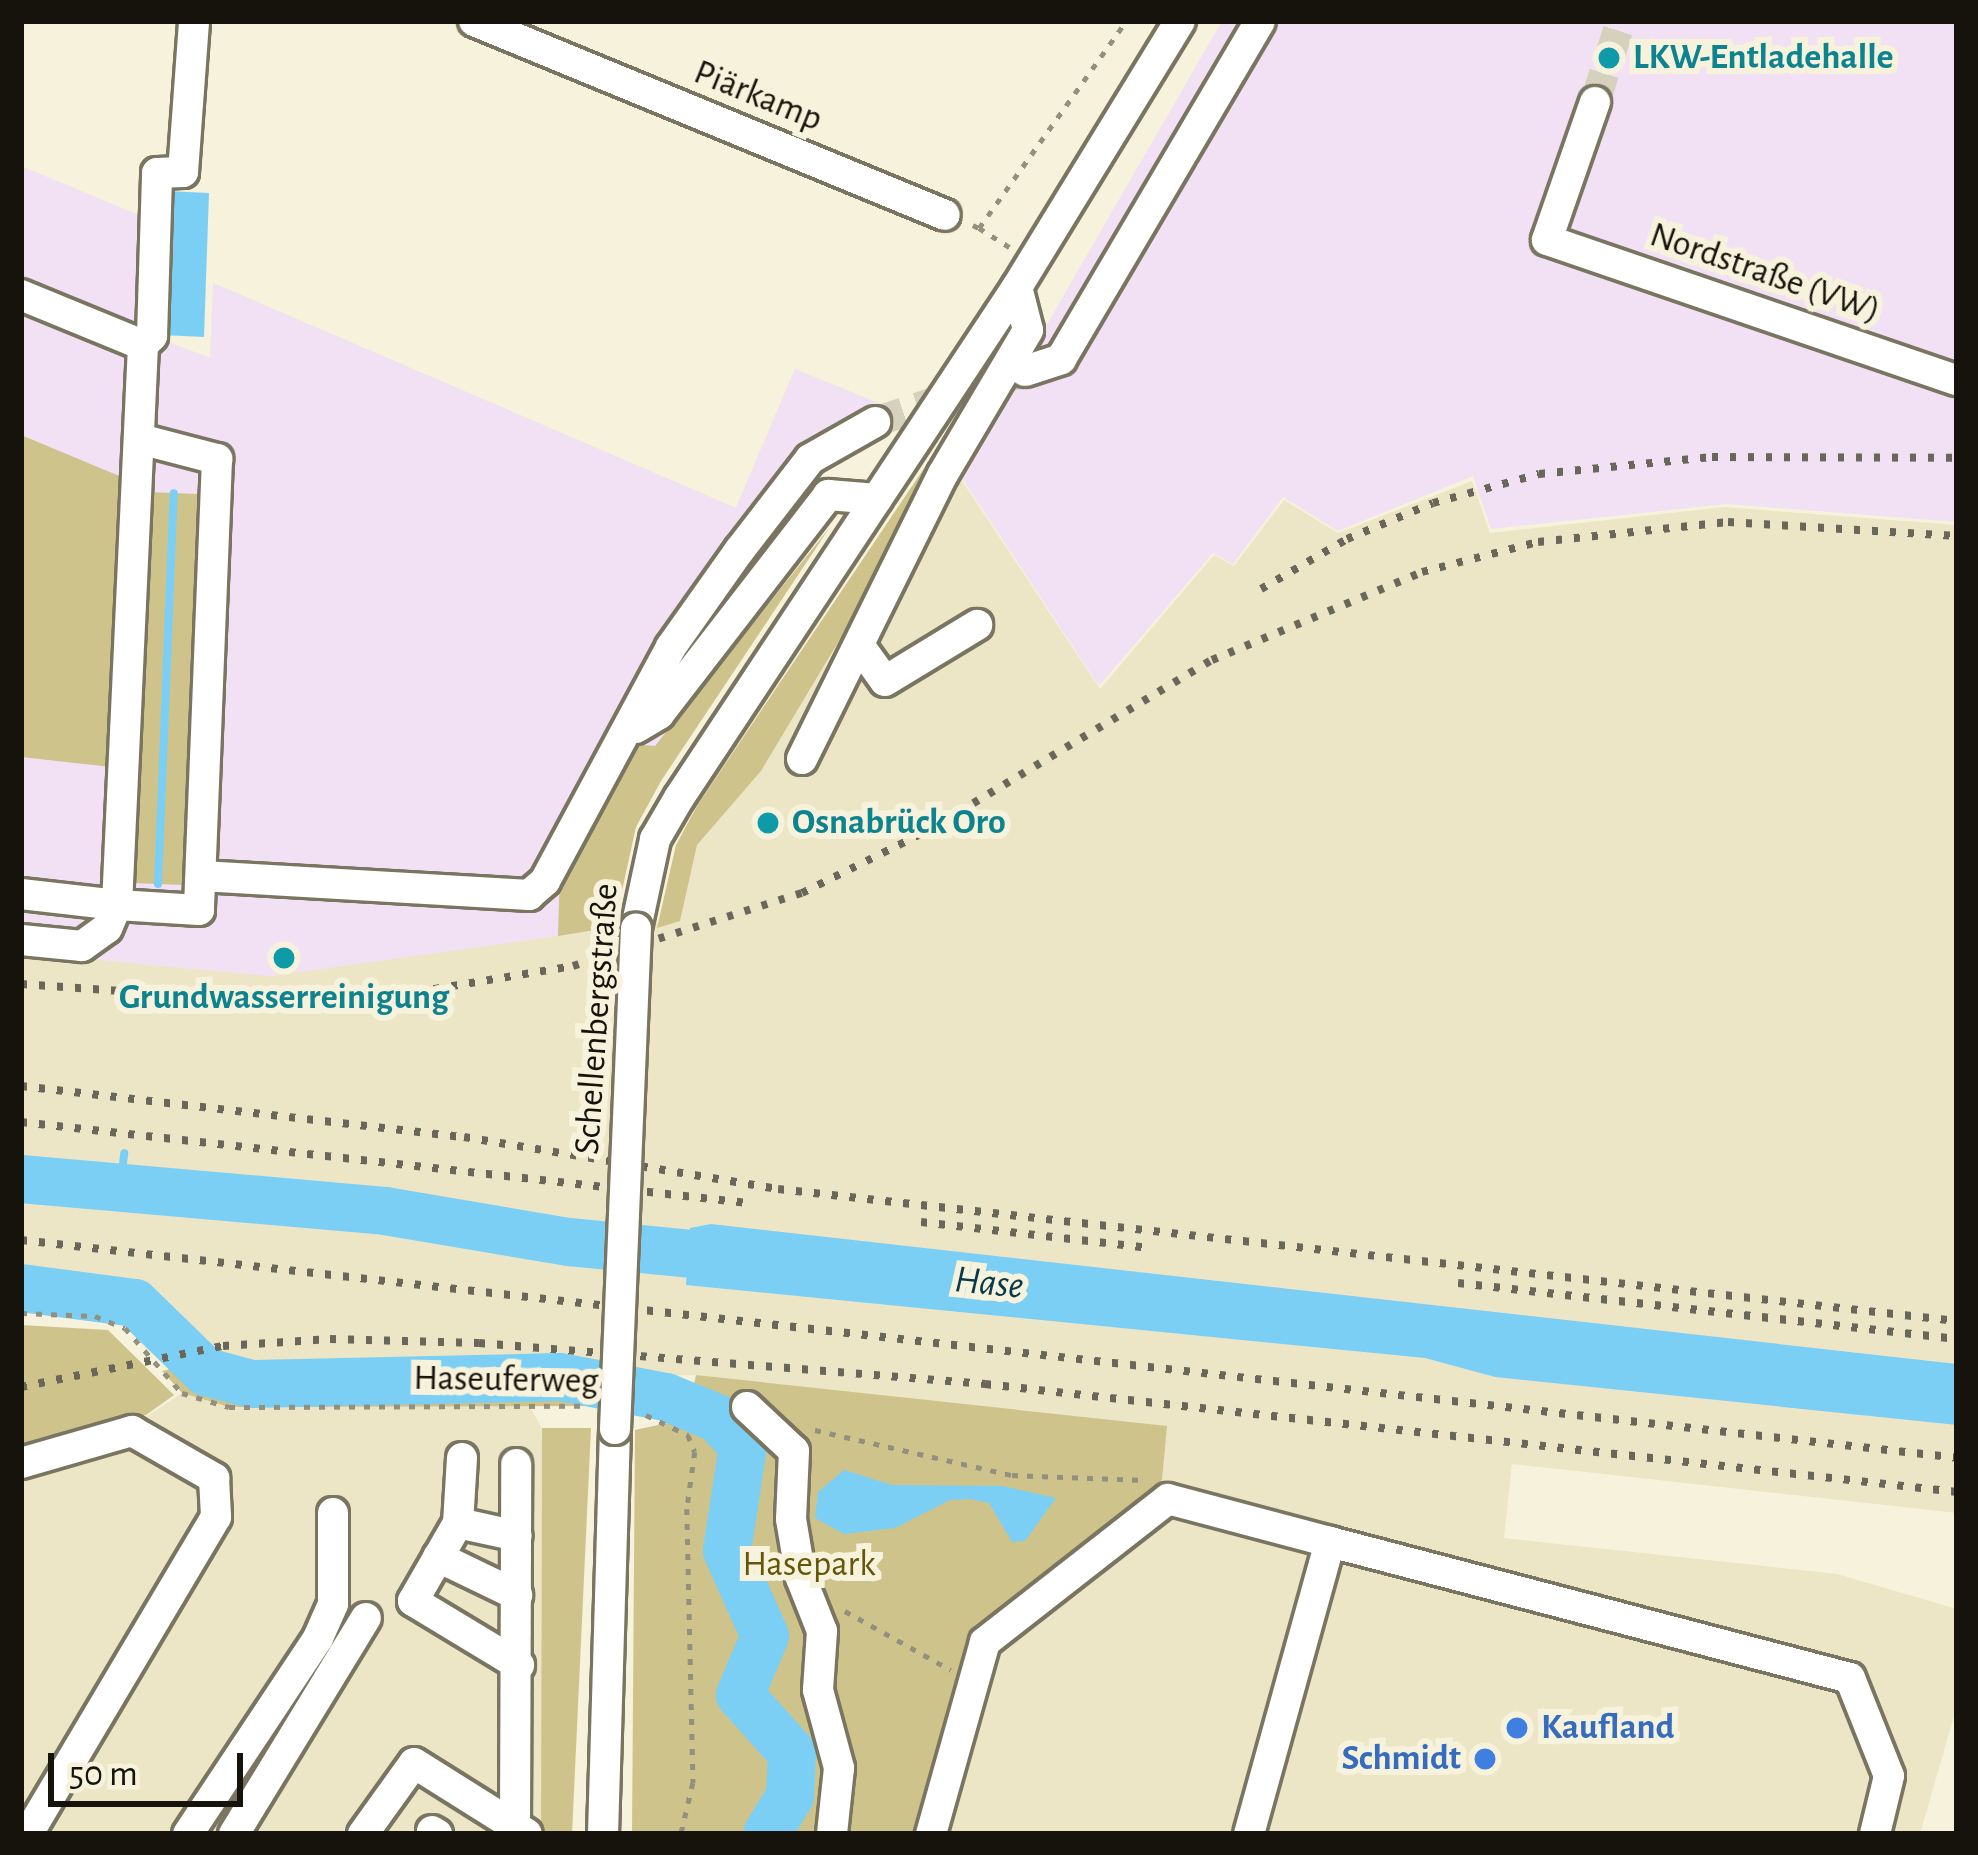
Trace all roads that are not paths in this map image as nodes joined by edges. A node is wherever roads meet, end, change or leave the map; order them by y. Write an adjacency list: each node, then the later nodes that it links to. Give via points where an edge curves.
1 (194, 21): 9 (street, via 183,172 157,173 152,336)
2 (475, 21): 6 (street, Piärkamp)
3 (1180, 21): 7 (street, Schellenbergstraße, via 1027,252)
4 (1260, 21): 10 (street, via 1061,359)
5 (1594, 102): 11 (street, Nordstraße (VW), via 1547,240)
6 (945, 215)
7 (1017, 287): 14 (street, Schellenbergstraße); 16 (street, via 1028,329)
8 (21, 296): 9 (street)
9 (143, 346): 13 (street)
10 (1025, 371)
11 (1957, 380)
12 (875, 422): 17 (street, via 810,459 671,647)
13 (140, 439): 19 (street, via 217,459); 21 (street)
14 (877, 499): 17 (street, via 828,495 659,714); 41 (street, Schellenbergstraße, bridge, via 656,839 636,928 627,1420)
15 (977, 626): 16 (street, via 885,681)
16 (859, 645): 18 (street)
17 (629, 732): 19 (street, via 529,895)
18 (802, 759)
19 (201, 876): 21 (street, via 199,910)
20 (21, 894): 21 (street)
21 (112, 916): 22 (street); 23 (street, via 82,946)
22 (21, 919)
23 (21, 940)
24 (747, 1407): 42 (street, via 794,1451 788,1485 806,1589 822,1631 818,1690 839,1768)
25 (462, 1458): 29 (street)
26 (21, 1462): 37 (street, via 133,1431 214,1478 216,1517)
27 (516, 1465): 30 (street)
28 (333, 1513): 38 (street, via 333,1604 318,1638)
29 (458, 1523): 30 (street); 32 (street)
30 (517, 1536): 33 (street)
31 (1330, 1542): 43 (street, via 1168,1499 985,1642); 44 (street); 45 (street, via 1850,1678 1889,1776)
32 (438, 1558): 33 (street); 35 (street, via 416,1605)
33 (518, 1595): 35 (street)
34 (366, 1618): 39 (street)
35 (519, 1665): 36 (street)
36 (521, 1830): 40 (street, via 414,1763)
37 (28, 1834)
38 (188, 1834)
39 (234, 1834)
40 (363, 1834)
41 (603, 1834)
42 (832, 1834)
43 (931, 1834)
44 (1249, 1834)
45 (1875, 1834)

